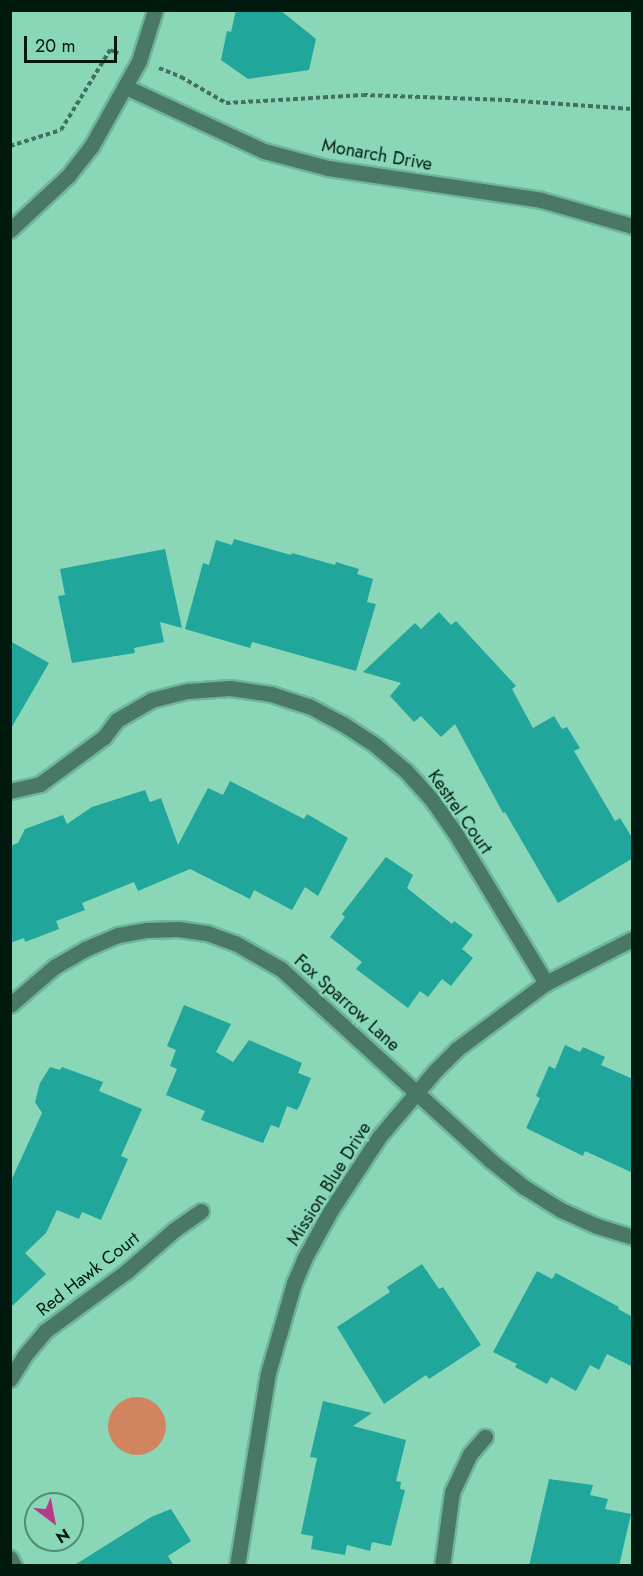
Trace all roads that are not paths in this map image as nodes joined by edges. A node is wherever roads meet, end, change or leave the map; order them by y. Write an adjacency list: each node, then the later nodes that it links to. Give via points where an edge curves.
1 (155, 10): 2 (street, via 139,61)
2 (126, 87): 3 (street, Monarch Drive, via 264,151 328,168 541,200); 4 (street, via 91,147 68,176)
3 (633, 226)
4 (10, 230)
5 (10, 791): 7 (street, Kestrel Court, via 40,784 104,737 117,720 151,700 230,688 299,703 343,724 406,771 432,800)
6 (633, 939): 7 (street, Mission Blue Drive)
7 (546, 983): 9 (street, Mission Blue Drive, via 458,1048)
8 (10, 1005): 9 (street, Fox Sparrow Lane, via 54,967 118,935 147,930 207,933 235,943 281,969)
9 (417, 1092): 11 (street, Fox Sparrow Lane, via 524,1187 579,1218); 16 (street, Mission Blue Drive, via 379,1137 346,1187 294,1283 268,1373)
10 (201, 1211): 12 (street, Red Hawk Court, via 127,1272 45,1331)
11 (633, 1237)
12 (10, 1379)
13 (485, 1437): 17 (street, via 470,1454 452,1491)
14 (10, 1558): 15 (street)
15 (14, 1566)
16 (237, 1566)
17 (442, 1566)

